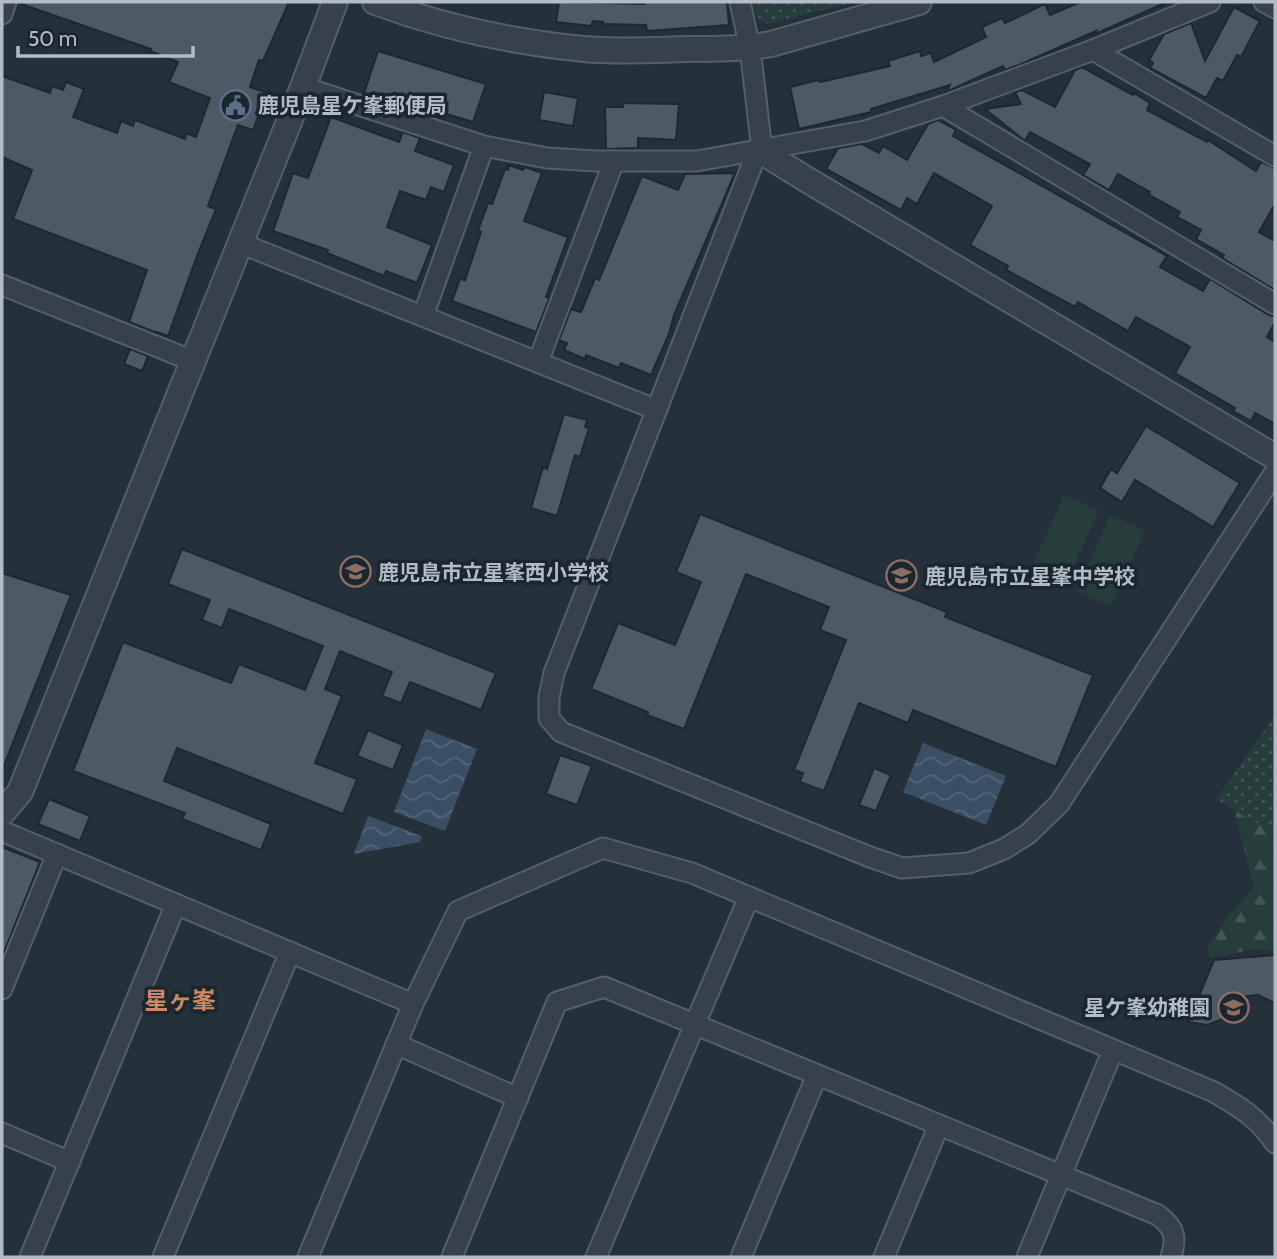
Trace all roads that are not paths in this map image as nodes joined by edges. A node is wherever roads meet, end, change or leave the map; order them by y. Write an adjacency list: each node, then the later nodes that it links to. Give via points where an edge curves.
1 (6, 2): 9 (street)
2 (335, 2): 12 (street)
3 (375, 2): 10 (street, via 484,34 585,49)
4 (740, 2): 10 (street)
5 (919, 2): 10 (street)
6 (1210, 2): 11 (street)
7 (1264, 2): 8 (street)
8 (1275, 8)
9 (2, 14)
10 (750, 48): 15 (street)
11 (1093, 50): 13 (street); 16 (street)
12 (303, 87): 14 (street); 18 (street)
13 (943, 106): 15 (street, via 865,131); 20 (street)
14 (484, 146): 17 (street, via 547,158); 21 (street)
15 (759, 150): 17 (street, via 697,162); 24 (street); 25 (street)
16 (1275, 156)
17 (614, 161): 23 (street)
18 (240, 243): 21 (street); 22 (street)
19 (2, 285): 22 (street)
20 (1275, 304)
21 (423, 316): 23 (street)
22 (193, 360): 27 (street, via 20,792)
23 (538, 362): 24 (street)
24 (657, 410): 26 (street, via 554,673 549,718 561,732 902,868 969,863 1004,849 1028,834 1059,804)
25 (1275, 457)
26 (1275, 472)
27 (2, 813)
28 (2, 831): 29 (street)
29 (57, 854): 31 (street); 33 (street)
30 (749, 897): 34 (street, via 692,873 603,848 458,911); 35 (street); 37 (street)
31 (176, 904): 32 (street); 45 (street)
32 (290, 952): 34 (street); 48 (street)
33 (2, 989)
34 (413, 1004): 36 (street)
35 (695, 1024): 38 (street); 39 (street, via 604,987 558,1002); 51 (street)
36 (396, 1044): 39 (street); 49 (street)
37 (1113, 1050): 40 (street); 46 (street)
38 (817, 1074): 42 (street); 52 (street)
39 (518, 1098): 50 (street)
40 (1243, 1109): 41 (street); 44 (street, via 1265,1127)
41 (1275, 1117)
42 (939, 1125): 46 (street); 53 (street)
43 (2, 1133): 45 (street)
44 (1275, 1143)
45 (70, 1161): 47 (street)
46 (1061, 1175): 54 (street); 55 (street, via 1158,1215 1174,1234)
47 (36, 1255)
48 (163, 1257)
49 (308, 1257)
50 (452, 1257)
51 (596, 1257)
52 (741, 1257)
53 (884, 1257)
54 (1027, 1257)
55 (1171, 1257)

